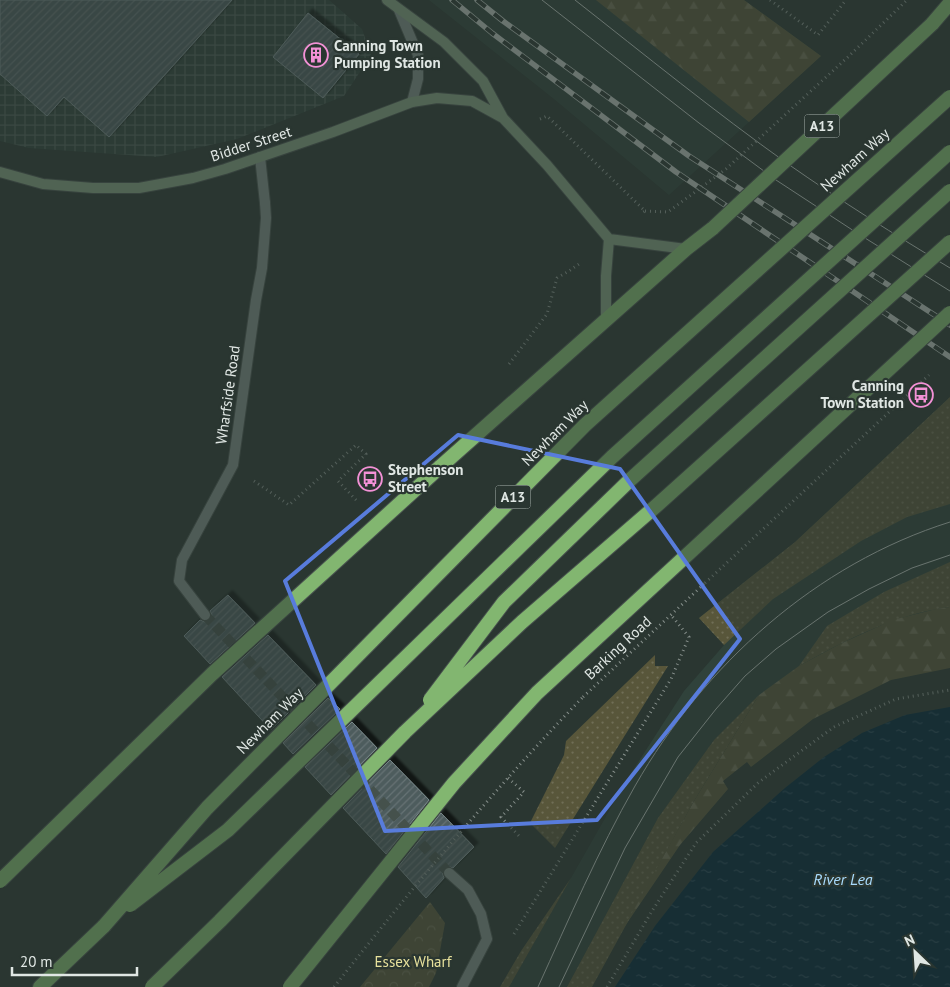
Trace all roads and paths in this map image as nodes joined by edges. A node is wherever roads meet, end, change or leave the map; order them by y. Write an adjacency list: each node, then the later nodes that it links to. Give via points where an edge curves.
1 (387, 0): 6 (main road)
2 (770, 0): 3 (path, via 818,34)
3 (846, 0)
4 (907, 0): 15 (path, bridge, via 726,169 668,212)
5 (950, 3): 19 (highway, A13, bridge, via 932,24 713,228)
6 (399, 10): 8 (street, via 418,55 418,80); 10 (main road, via 463,59 483,80)
7 (950, 97): 35 (highway, Newham Way / A13, bridge, via 584,425 207,808)
8 (412, 102): 10 (main road, Bidder Street, via 437,98 472,100); 12 (main road, Bidder Street)
9 (547, 116): 15 (path)
10 (503, 118): 17 (main road)
11 (950, 152): 35 (highway, Newham Way / A13, bridge, via 612,457 228,830)
12 (260, 157): 13 (main road, Bidder Street, via 193,178 139,188 44,184); 25 (street, Wharfside Road, via 266,218 262,268)
13 (0, 172)
14 (950, 191): 30 (highway, bridge, via 631,479 504,602)
15 (645, 211): 16 (path, bridge)
16 (639, 215)
17 (610, 239): 19 (main road); 22 (main road)
18 (950, 242): 30 (highway, bridge, via 522,622)
19 (686, 249): 22 (highway, A13)
20 (569, 272): 23 (path, via 557,278 547,314)
21 (950, 313): 39 (highway, bridge, via 537,693 454,783)
22 (606, 322): 34 (highway, A13, bridge, via 212,674)
23 (504, 370)
24 (930, 374): 28 (path, Barking Road, bridge)
25 (233, 465): 26 (path, via 289,505 356,445 366,454 338,481); 27 (street, Wharfside Road, via 182,560 179,581)
26 (357, 501)
27 (205, 615)
28 (671, 615): 31 (path, Barking Road, bridge, via 583,697); 36 (path, via 689,637 671,679)
29 (950, 690): 42 (path, via 896,699 834,728 759,782 696,843)
30 (406, 732): 38 (highway, bridge)
31 (508, 778): 32 (path, via 524,792 501,817); 40 (path, Barking Road, bridge)
32 (521, 838)
33 (449, 873): 41 (street, via 468,890 481,914 487,939)
34 (0, 881)
35 (104, 926): 37 (highway, Newham Way / A13)
36 (511, 940)
37 (40, 987)
38 (152, 987)
39 (290, 987)
40 (334, 987)
41 (462, 987)
42 (607, 987)

